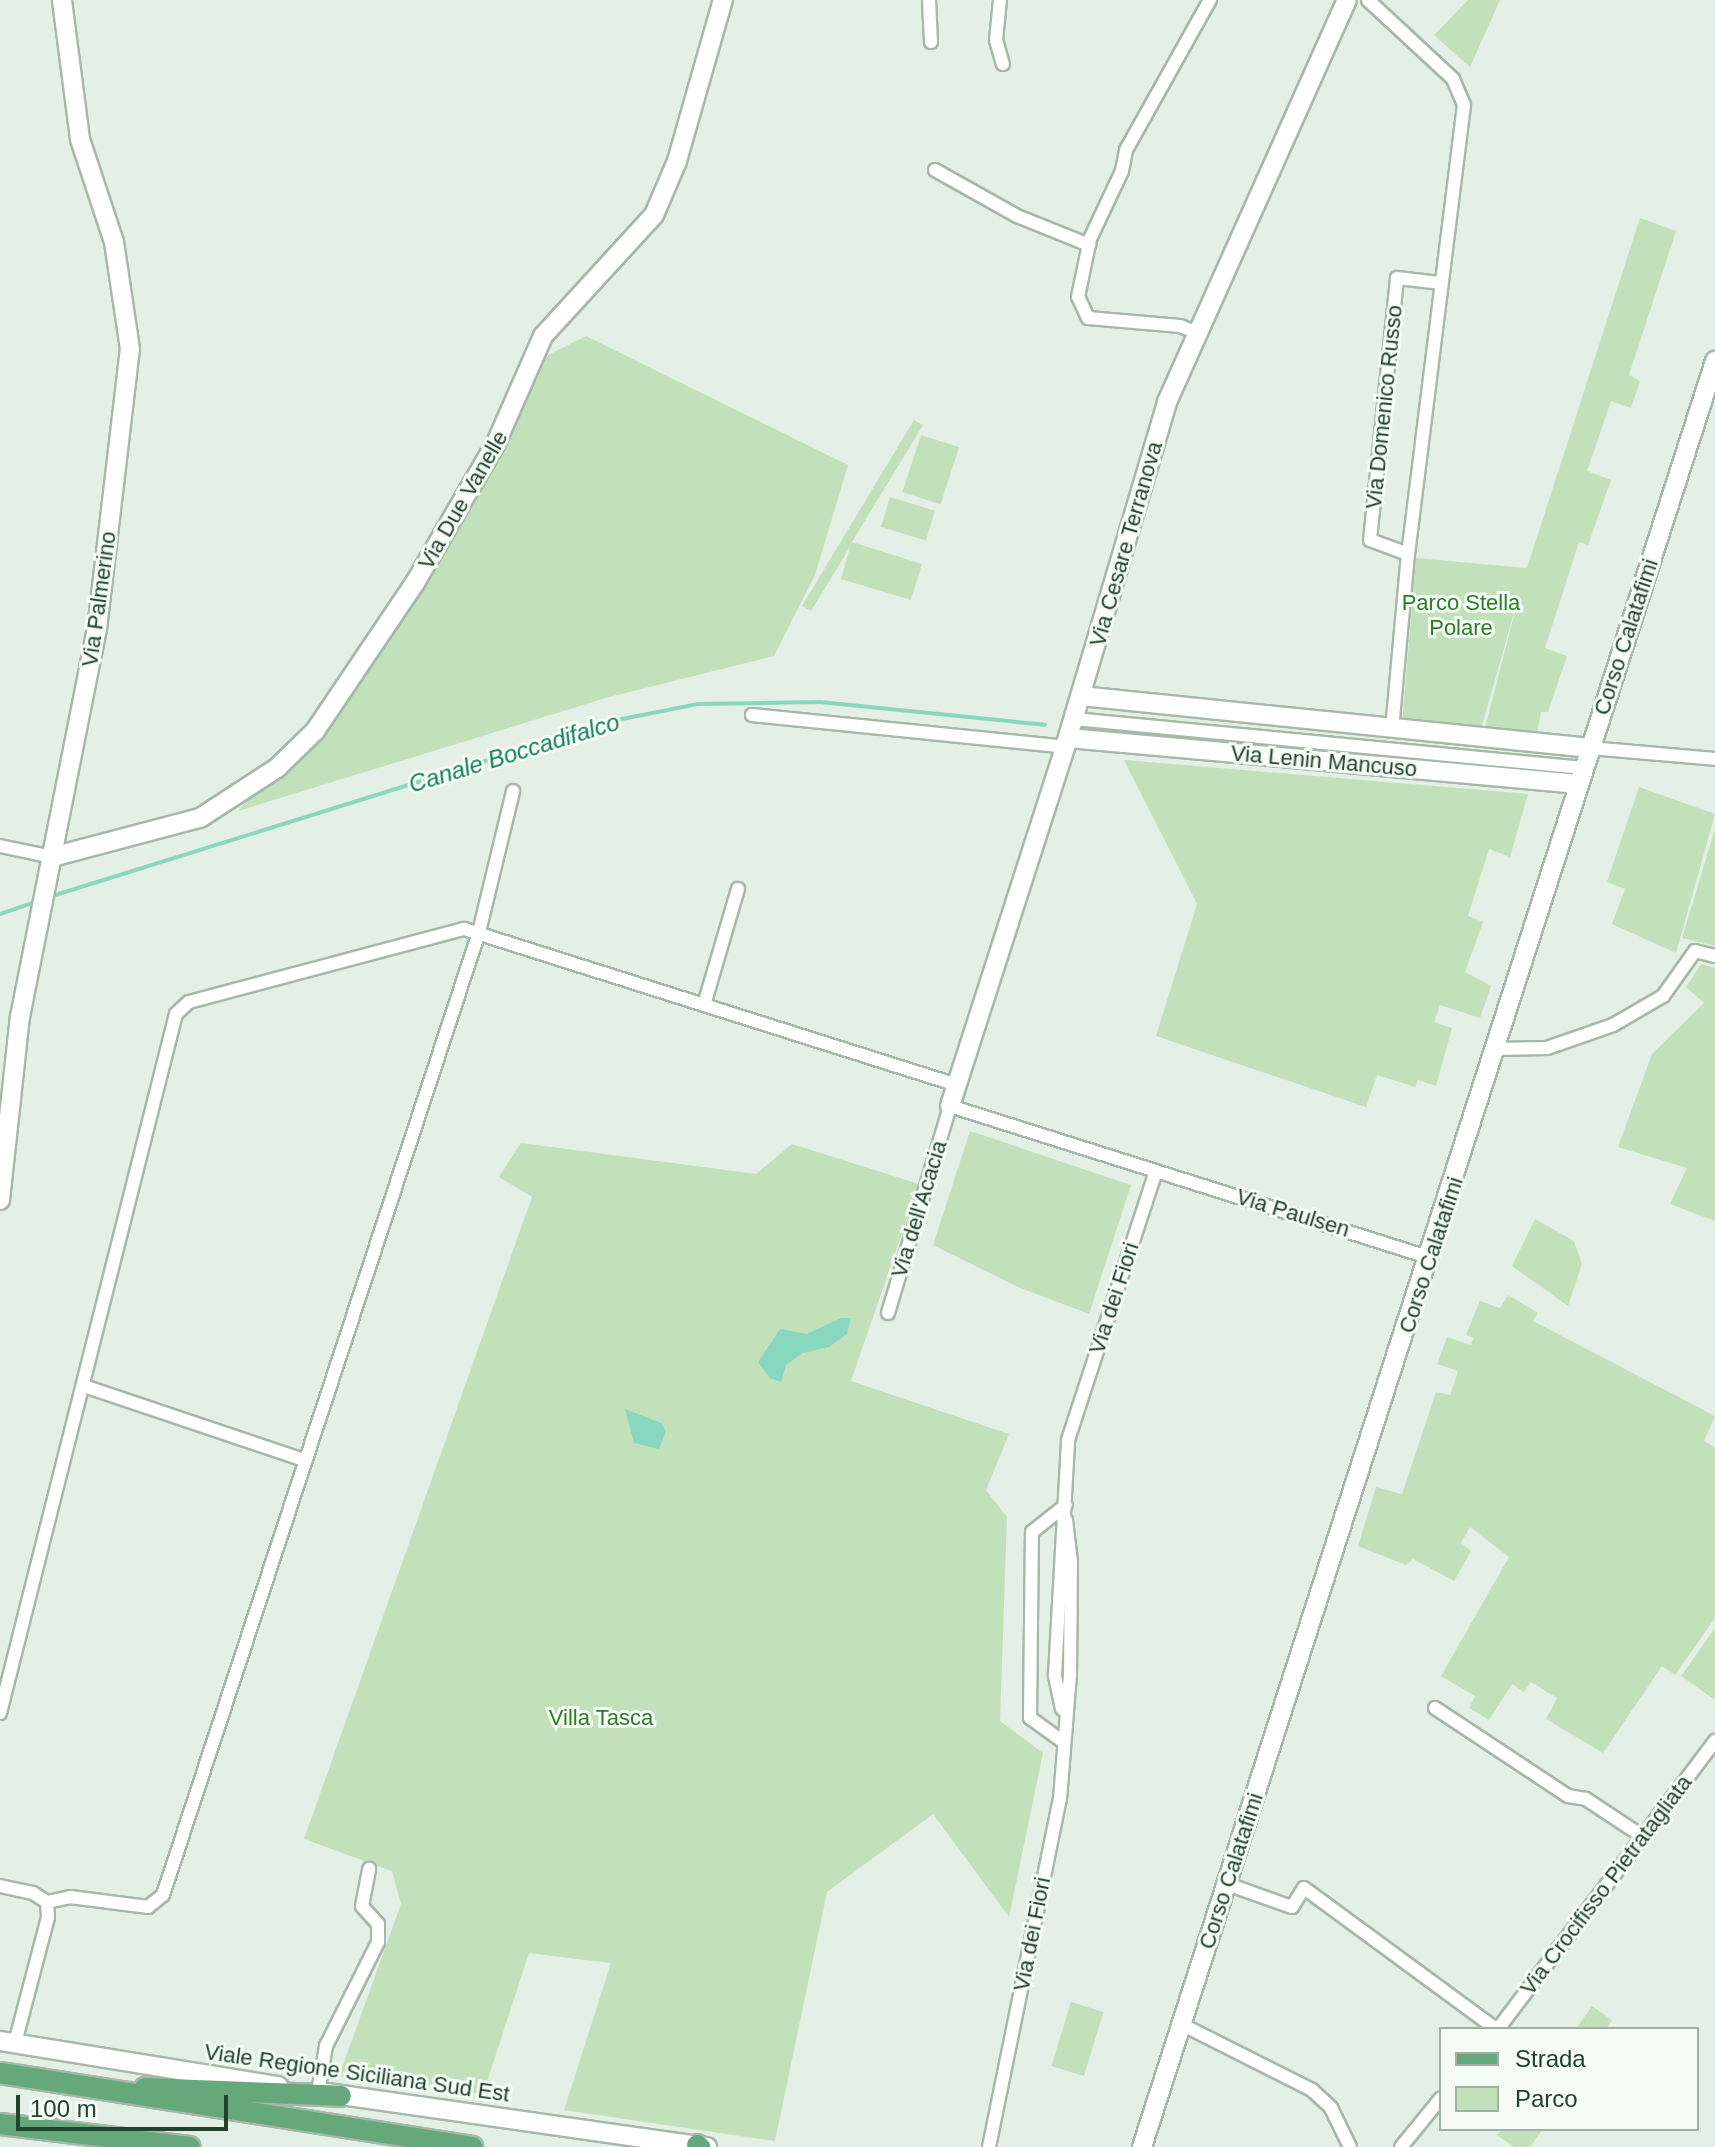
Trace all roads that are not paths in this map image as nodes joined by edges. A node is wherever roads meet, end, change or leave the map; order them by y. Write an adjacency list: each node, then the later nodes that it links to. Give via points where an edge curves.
1 (62, 0): 26 (street, Via Palmerino, via 80,139 114,242 130,349 97,629)
2 (723, 0): 26 (street, Via Due Vanelle, via 677,161 654,215 543,336 483,466 415,583 315,731 277,768 200,818)
3 (929, 0): 8 (street)
4 (1000, 0): 9 (street, via 996,40)
5 (1210, 0): 11 (street, via 1126,150)
6 (1347, 0): 13 (street, Via Cesare Terranova)
7 (1368, 0): 12 (street, Via Domenico Russo, via 1453,79 1464,105)
8 (931, 42)
9 (1003, 64)
10 (935, 170): 11 (street, via 1017,216)
11 (1089, 245): 13 (street, via 1078,297 1088,318 1180,326)
12 (1440, 283): 16 (street, Via Domenico Russo); 16 (street, Via Domenico Russo, via 1397,278 1370,540)
13 (1198, 333): 17 (street, Via Cesare Terranova, via 1167,402)
14 (1715, 361): 15 (street, Corso Calatafimi)
15 (1710, 395): 21 (street, Corso Calatafimi)
16 (1408, 554): 19 (street, Via Domenico Russo)
17 (1081, 696): 19 (street, Via Lenin Mancuso); 20 (street, Via Cesare Terranova)
18 (752, 715): 20 (street)
19 (1392, 729): 21 (street, Via Lenin Mancuso)
20 (1069, 735): 23 (street, Via Lenin Mancuso); 32 (street, Via Cesare Terranova)
21 (1590, 748): 22 (street); 23 (street, Corso Calatafimi)
22 (1715, 759)
23 (1582, 776): 31 (street, Corso Calatafimi)
24 (513, 791): 28 (street)
25 (0, 846): 26 (street)
26 (52, 857): 35 (street, Via Palmerino, via 8,1093)
27 (738, 889): 30 (street)
28 (479, 932): 30 (street); 38 (street, via 464,929 252,981 189,1002 176,1014); 39 (street)
29 (1715, 956): 31 (street, via 1695,951 1663,996 1613,1025 1547,1048)
30 (704, 1005): 32 (street)
31 (1497, 1049): 36 (street, Corso Calatafimi)
32 (957, 1085): 33 (street, Via Cesare Terranova)
33 (950, 1106): 34 (street, Via Paulsen); 37 (street, Via dell'Acacia)
34 (1156, 1171): 36 (street, Via Paulsen); 40 (street, Via dei Fiori, via 1068,1440)
35 (0, 1200)
36 (1431, 1258): 47 (street, Corso Calatafimi)
37 (888, 1313)
38 (84, 1386): 39 (street); 42 (street)
39 (304, 1460): 49 (street, via 163,1895 148,1907 70,1897)
40 (1066, 1505): 43 (street, Via dei Fiori, via 1058,1562 1055,1675 1064,1720); 43 (street, via 1032,1532 1030,1718)
41 (1435, 1708): 45 (street, via 1568,1796 1586,1799)
42 (0, 1713)
43 (1062, 1741): 63 (street, Via dei Fiori, via 1060,1799)
44 (1715, 1741): 45 (street, Via Crocifisso Pietratagliata)
45 (1642, 1836): 52 (street, Via Crocifisso Pietratagliata)
46 (369, 1869): 56 (street, via 362,1906 378,1924 378,1942 326,2046)
47 (1227, 1884): 50 (street, Corso Calatafimi); 51 (street, via 1292,1907 1304,1888)
48 (0, 1886): 49 (street, via 33,1893)
49 (47, 1902): 53 (street, via 48,1917)
50 (1181, 2024): 64 (street, Corso Calatafimi); 65 (street, via 1312,2090 1331,2108)
51 (1494, 2027)
52 (1499, 2027)
53 (7, 2042): 56 (street, Viale Regione Siciliana Sud Est)
54 (0, 2073): 55 (main road)
55 (87, 2088): 57 (main road); 62 (main road)
56 (318, 2092): 57 (street, Viale Regione Siciliana Sud Est)
57 (341, 2096): 60 (street, Viale Regione Siciliana Sud Est)
58 (1439, 2100): 66 (street)
59 (0, 2124): 61 (main road)
60 (701, 2146)
61 (190, 2147)
62 (472, 2147)
63 (989, 2147)
64 (1142, 2147)
65 (1350, 2147)
66 (1401, 2147)

